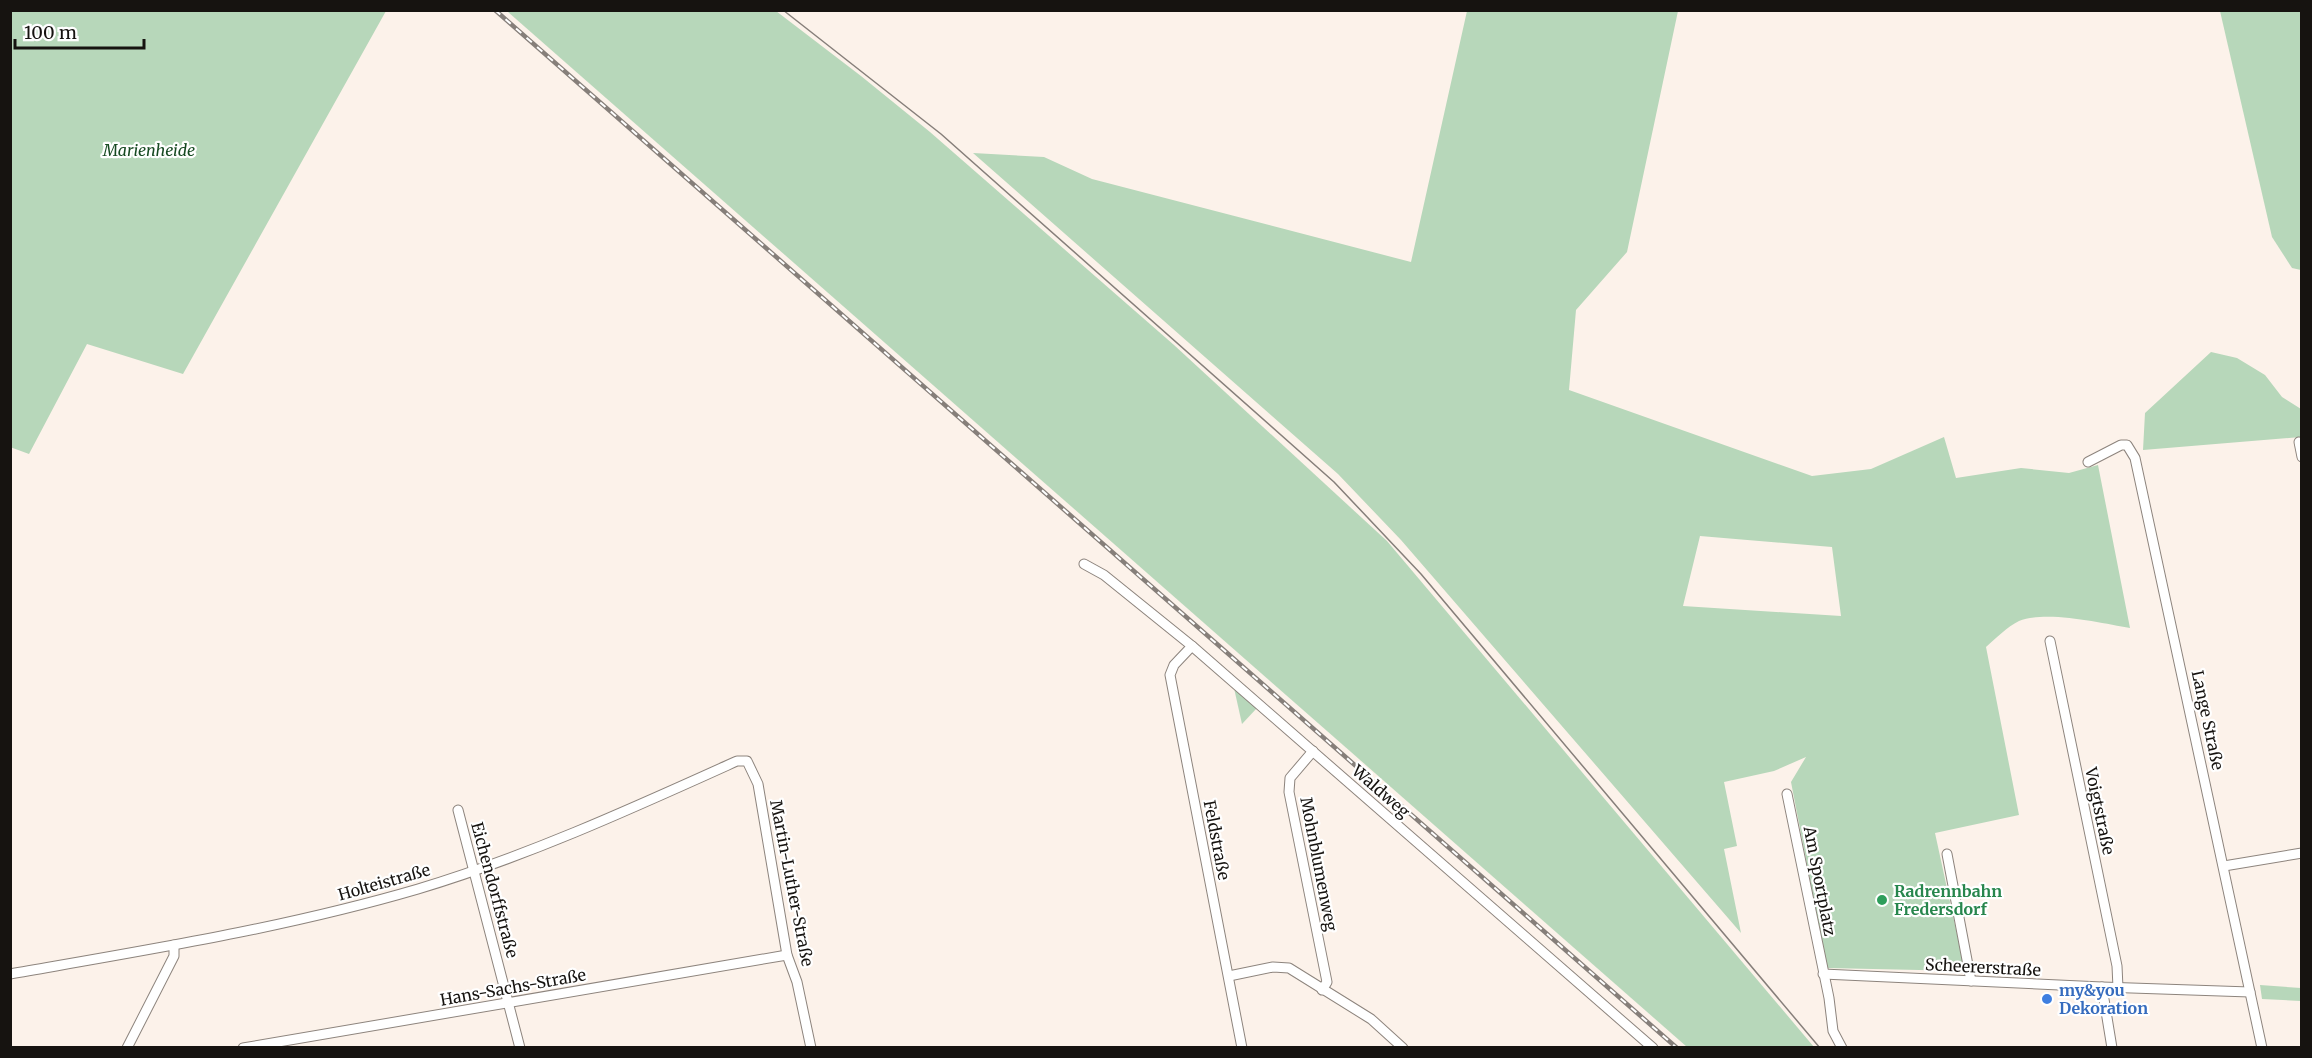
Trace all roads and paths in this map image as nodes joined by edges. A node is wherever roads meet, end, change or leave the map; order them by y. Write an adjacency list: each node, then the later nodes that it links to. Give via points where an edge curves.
1 (2299, 441): 2 (street)
2 (2301, 457)
3 (2088, 462): 13 (street, Lange Straße, via 2121,445 2127,445 2135,458)
4 (1084, 564): 6 (street, Waldweg, via 1104,575)
5 (2050, 641): 22 (street, Voigtstraße)
6 (1192, 646): 7 (street, Waldweg); 19 (street, Feldstraße, via 1170,675)
7 (1313, 751): 23 (street, Mohnblumenweg, via 1290,778 1289,792 1327,982); 32 (street, Waldweg)
8 (747, 761): 14 (street, Holteistraße, via 737,760 634,807); 16 (street, Martin-Luther-Straße, via 758,784)
9 (1787, 794): 17 (street, Am Sportplatz)
10 (458, 810): 14 (street, Eichendorffstraße)
11 (2301, 853): 13 (street)
12 (1947, 854): 20 (street)
13 (2224, 866): 24 (street, Lange Straße)
14 (473, 871): 15 (street, Holteistraße, via 330,913); 25 (street, Eichendorffstraße)
15 (174, 945): 18 (street, Holteistraße); 26 (street, via 174,956)
16 (787, 955): 25 (street, Hans-Sachs-Straße); 29 (street, Martin-Luther-Straße)
17 (1822, 974): 20 (street, Scheererstraße); 33 (street, Am Sportplatz, via 1833,1031)
18 (10, 975)
19 (1229, 976): 23 (street, via 1280,967 1299,973); 30 (street, Feldstraße)
20 (1971, 981): 21 (street, Scheererstraße)
21 (2102, 987): 22 (street, Scheererstraße); 34 (street)
22 (2118, 988): 24 (street, Scheererstraße)
23 (1322, 990): 31 (street, via 1371,1019)
24 (2250, 992): 35 (street, Lange Straße)
25 (509, 1003): 27 (street, Hans-Sachs-Straße); 28 (street, Eichendorffstraße)
26 (127, 1047)
27 (243, 1047)
28 (520, 1047)
29 (811, 1047)
30 (1242, 1047)
31 (1403, 1047)
32 (1653, 1047)
33 (1842, 1047)
34 (2112, 1047)
35 (2262, 1047)

